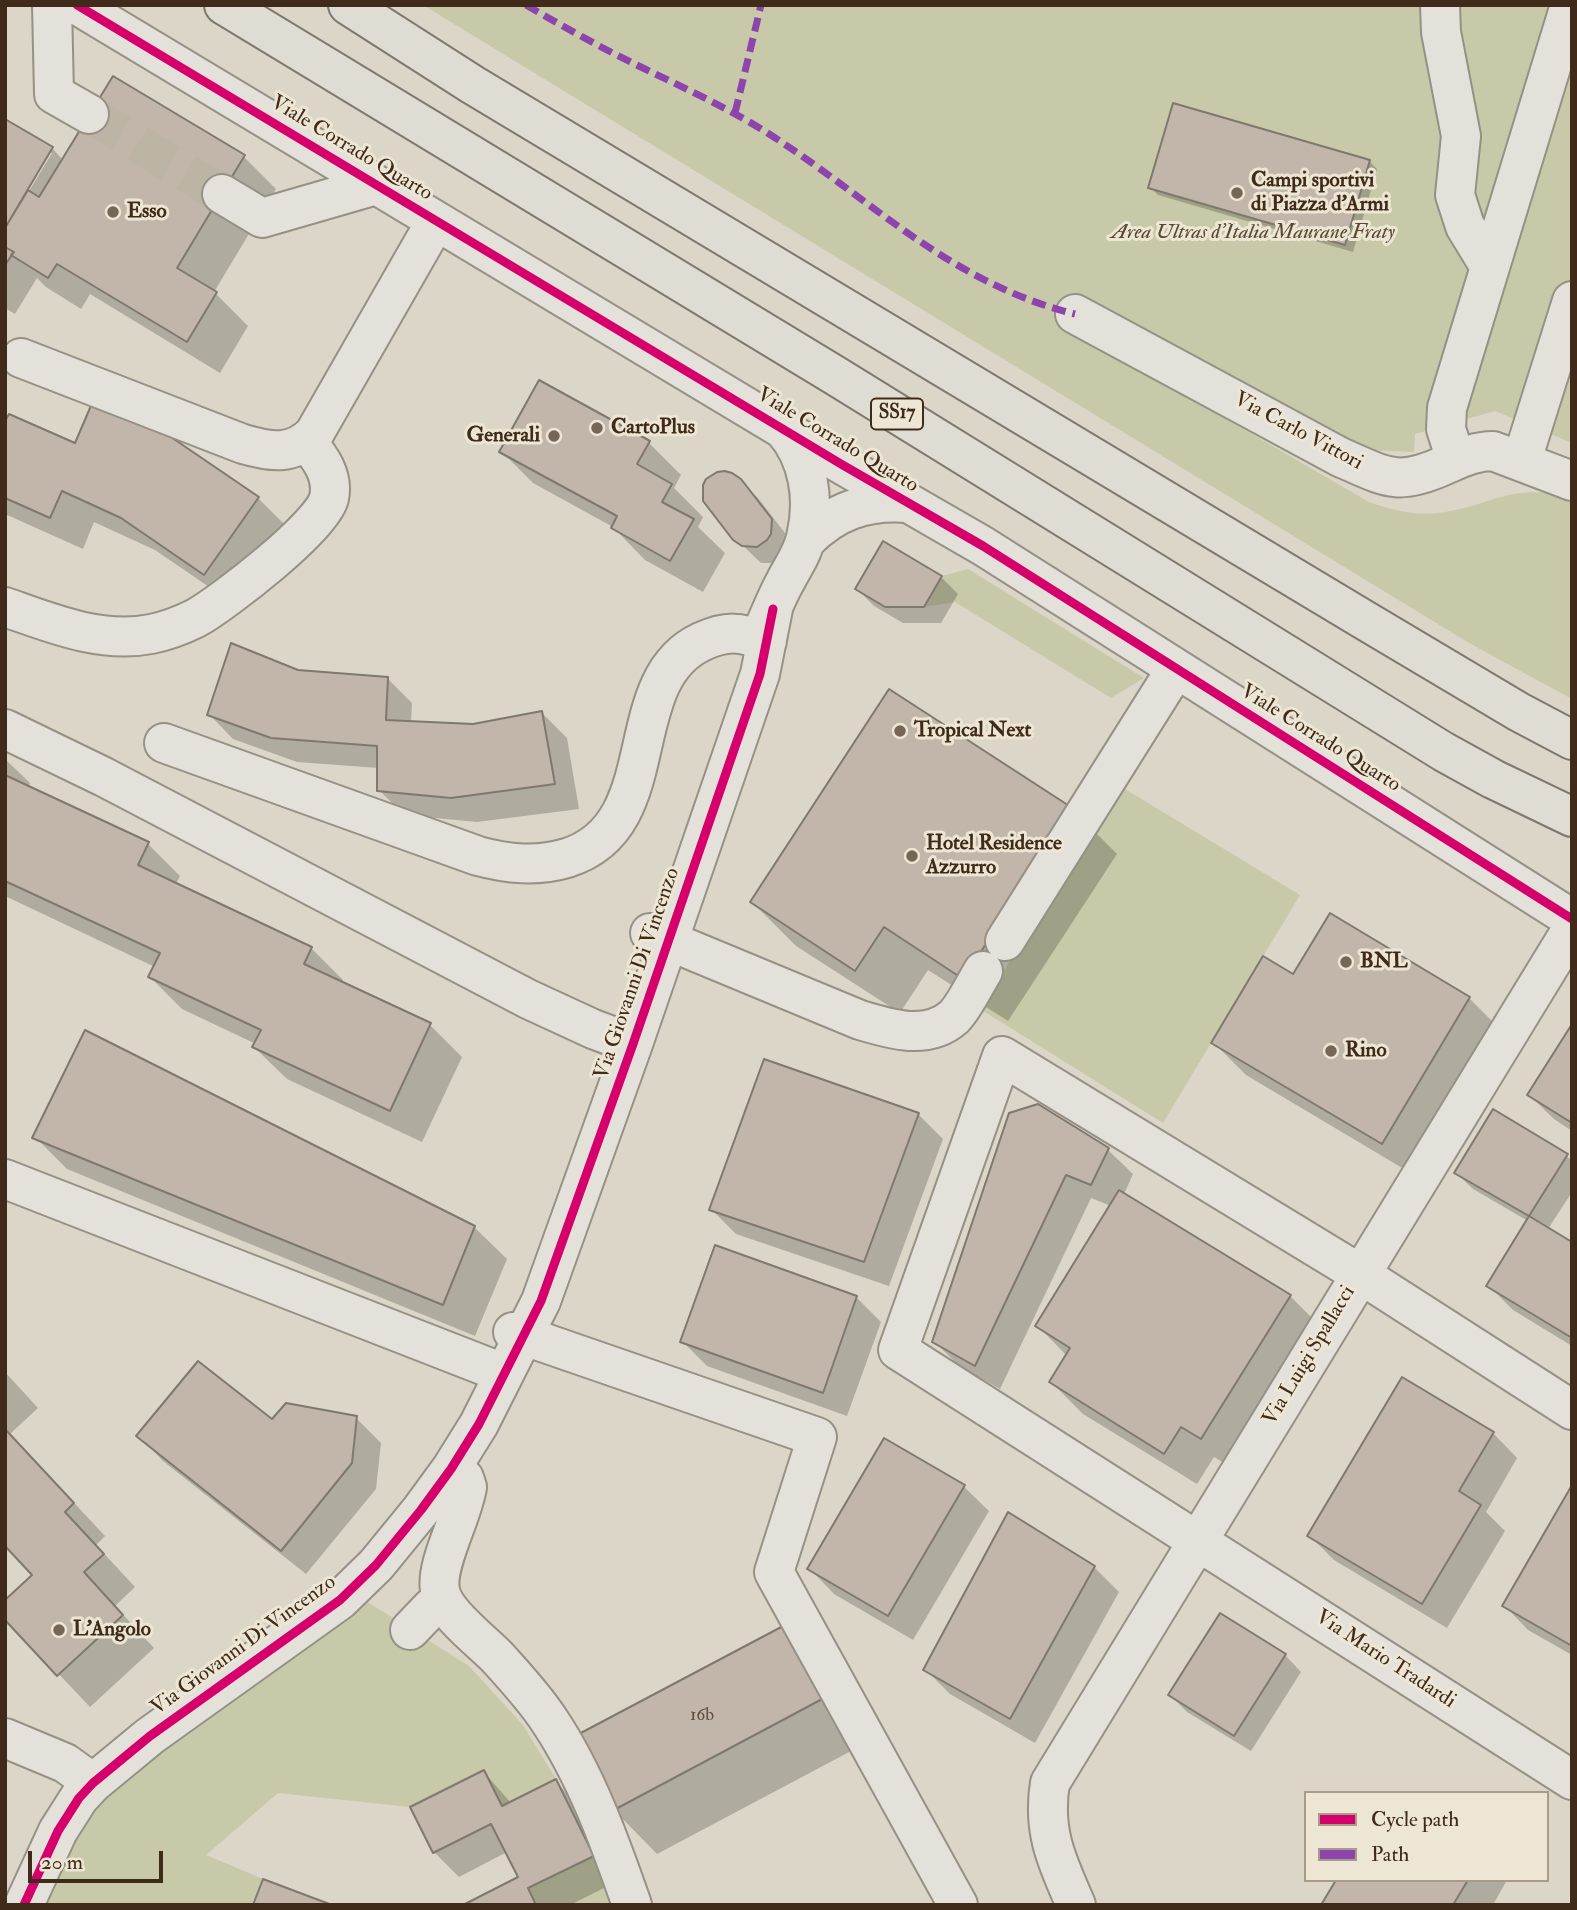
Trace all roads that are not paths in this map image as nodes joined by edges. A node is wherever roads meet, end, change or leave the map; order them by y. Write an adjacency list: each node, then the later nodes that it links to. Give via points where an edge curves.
1 (52, 5): 7 (street, via 54,94)
2 (77, 5): 8 (street, Viale Corrado Quarto)
3 (224, 5): 28 (main road, SS17, via 1444,752)
4 (348, 5): 26 (main road, via 473,85)
5 (1440, 5): 11 (street, via 1461,136 1455,195 1465,226)
6 (1570, 5): 11 (street)
7 (89, 114)
8 (376, 185): 9 (street, via 262,218); 10 (street, Viale Corrado Quarto)
9 (222, 194)
10 (436, 221): 15 (street, Viale Corrado Quarto); 16 (street)
11 (1490, 267): 17 (street, via 1447,408 1446,429)
12 (1572, 301): 18 (street)
13 (1075, 314): 17 (street, Via Carlo Vittori, via 1375,473 1412,478)
14 (21, 358): 16 (street, via 251,446 287,450)
15 (782, 428): 20 (street, Viale Corrado Quarto); 21 (street, Via Giovanni Di Vincenzo, via 799,451 807,476 810,514)
16 (306, 441): 22 (street, via 329,477 330,495 323,513 291,546 195,618 149,634 114,635 75,630)
17 (1456, 460): 18 (street, Via Carlo Vittori, via 1493,451)
18 (1522, 460): 19 (street, Via Carlo Vittori)
19 (1572, 481)
20 (907, 503): 21 (street, Via Giovanni Di Vincenzo, via 876,503 843,511); 24 (street, Viale Corrado Quarto)
21 (806, 540): 23 (street, Via Giovanni Di Vincenzo)
22 (5, 607)
23 (766, 629): 27 (street, via 714,636 671,665 657,692 627,802 617,821 585,850 549,862 512,863 478,856); 31 (street, Via Giovanni Di Vincenzo, via 743,668)
24 (1176, 669): 29 (street, Viale Corrado Quarto); 31 (street, via 954,1017 936,1027 917,1032 860,1020)
25 (5, 729): 32 (street, via 528,999)
26 (1572, 740)
27 (164, 743)
28 (1572, 817)
29 (1572, 919)
30 (1572, 929): 34 (street, Via Luigi Spallacci)
31 (659, 937): 32 (street, Via Giovanni Di Vincenzo)
32 (624, 1040): 35 (street, Via Giovanni Di Vincenzo, via 522,1293)
33 (5, 1179): 36 (street)
34 (1360, 1274): 37 (street); 39 (street, Via Luigi Spallacci); 39 (street, Via Mario Tradardi, via 1002,1056 898,1350)
35 (518, 1334): 36 (street, Via Giovanni Di Vincenzo); 47 (street, via 817,1437 774,1572)
36 (503, 1373): 38 (street, Via Giovanni Di Vincenzo)
37 (1572, 1410)
38 (452, 1469): 40 (street, via 464,1478 467,1488 440,1576); 44 (street, Via Giovanni Di Vincenzo, via 393,1545 341,1600)
39 (1198, 1540): 43 (street, Via Mario Tradardi); 48 (street, Via Luigi Spallacci, via 1050,1783 1047,1825)
40 (443, 1600): 41 (street); 46 (street, via 528,1691 564,1743)
41 (410, 1630)
42 (5, 1738): 44 (street, via 65,1763)
43 (1572, 1780)
44 (93, 1783): 45 (street, Via Giovanni Di Vincenzo, via 58,1830)
45 (24, 1905)
46 (632, 1905)
47 (958, 1905)
48 (1076, 1905)

